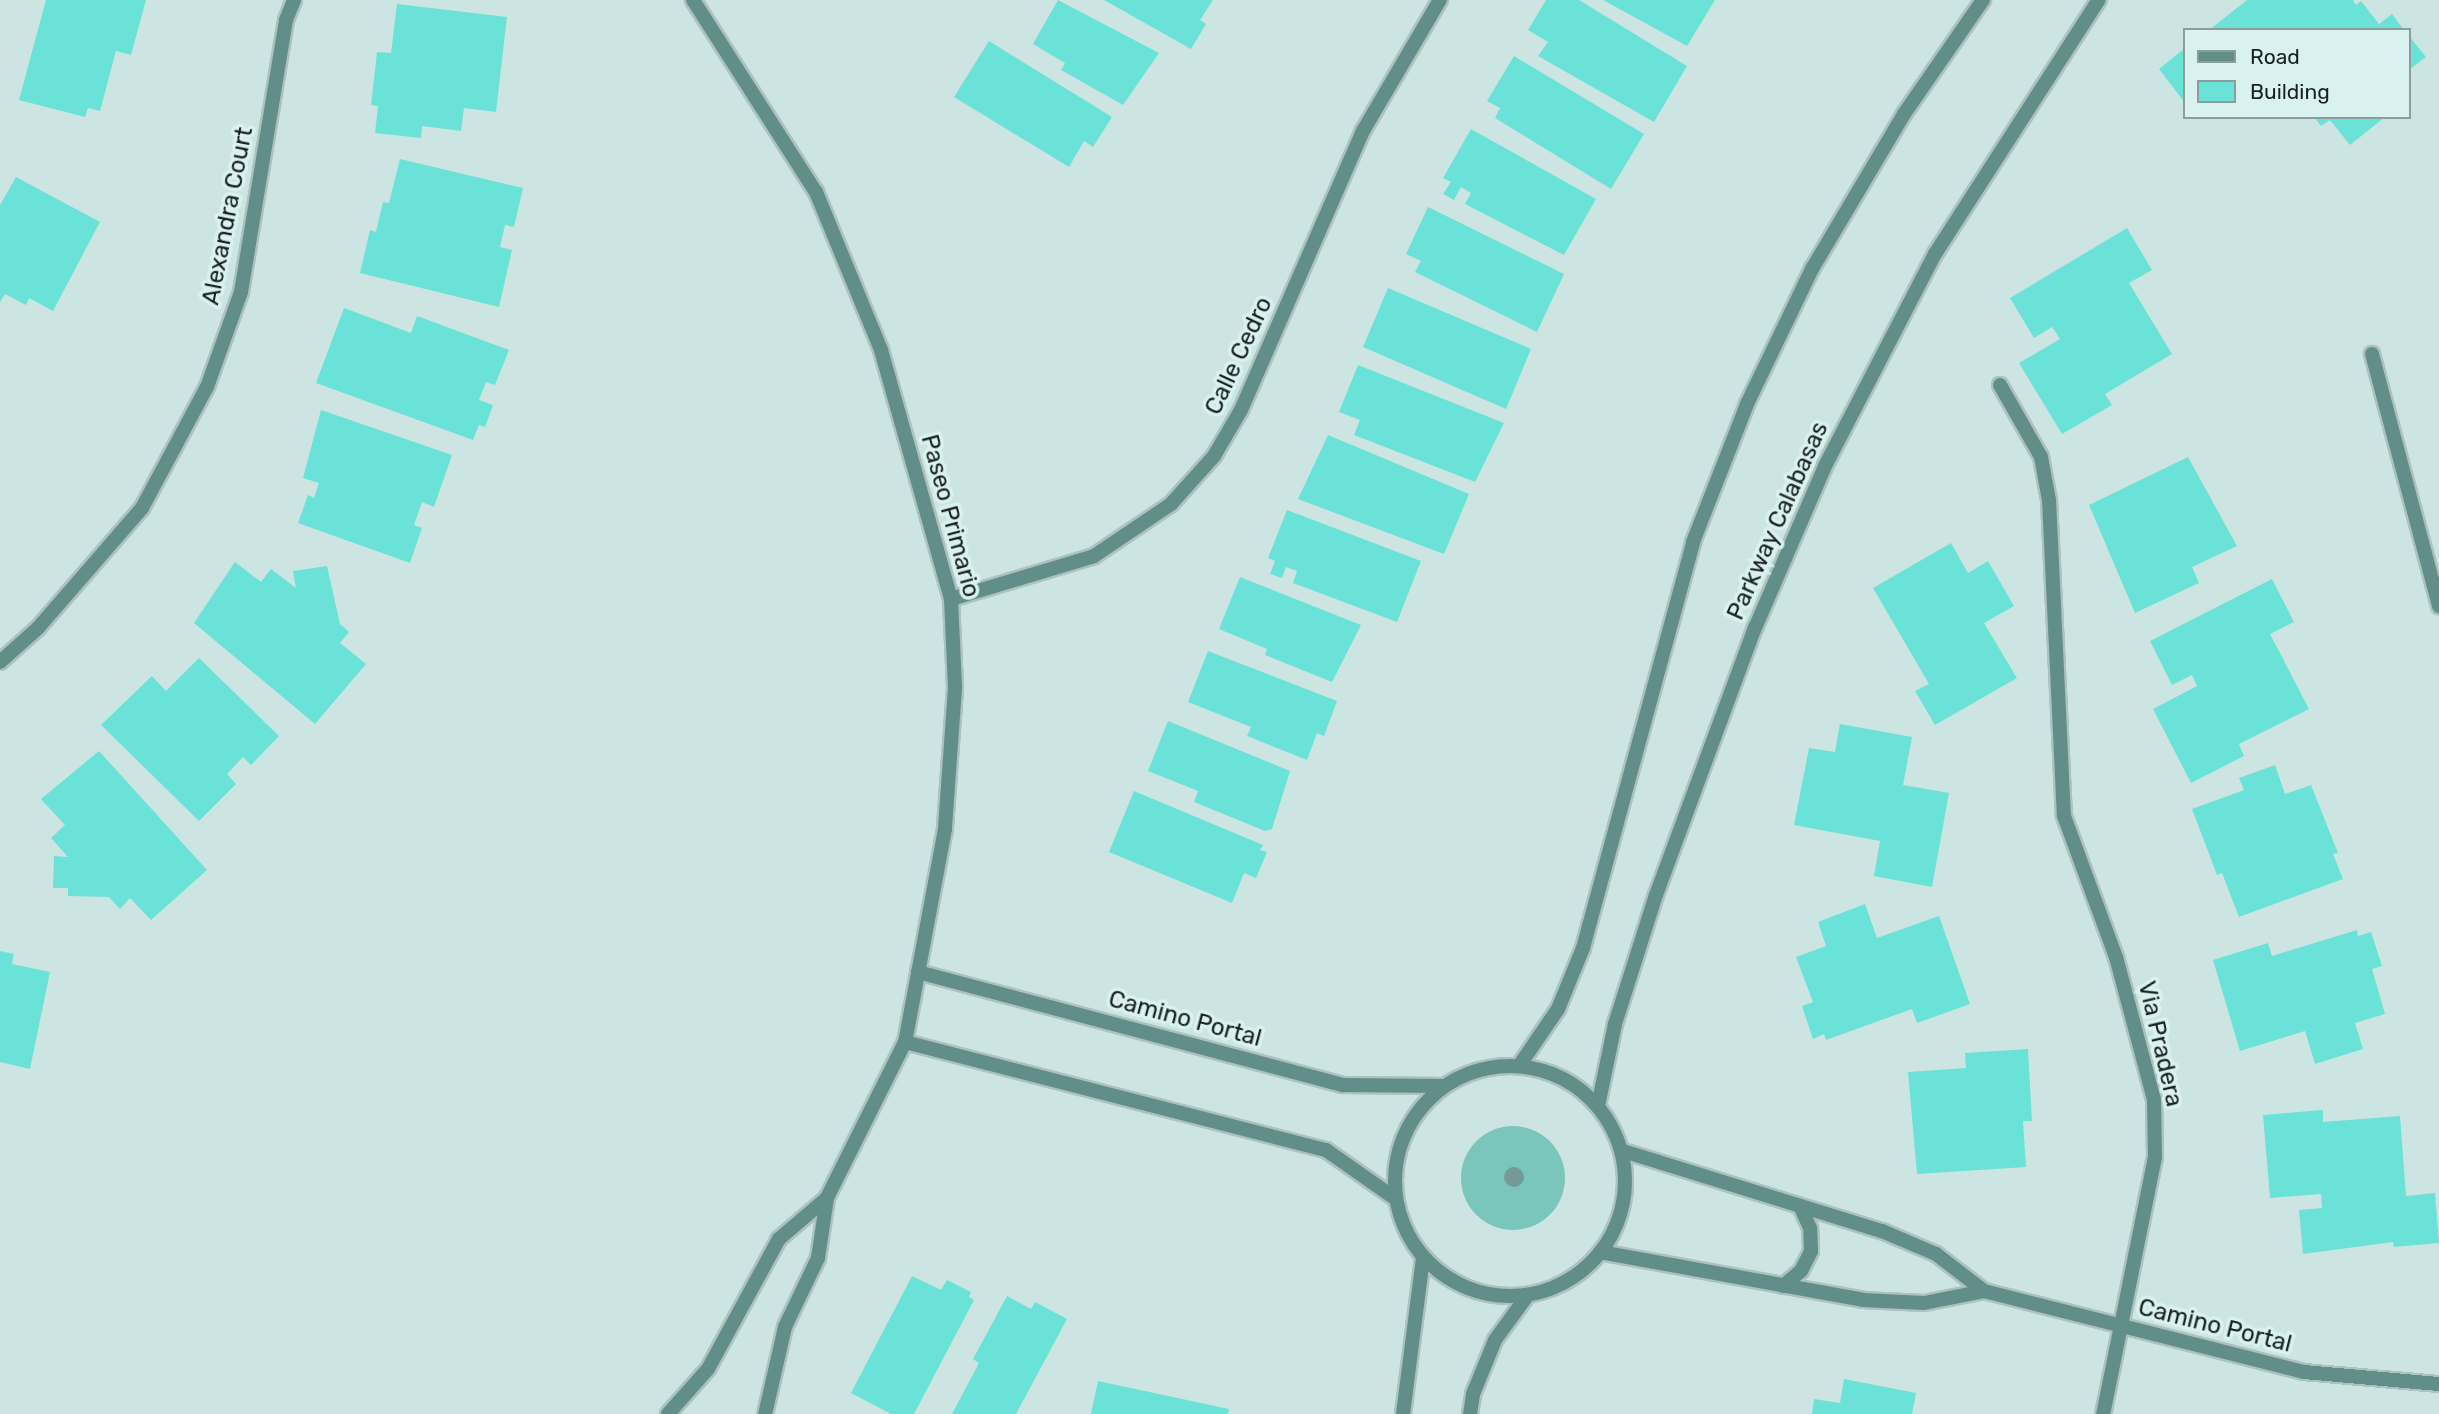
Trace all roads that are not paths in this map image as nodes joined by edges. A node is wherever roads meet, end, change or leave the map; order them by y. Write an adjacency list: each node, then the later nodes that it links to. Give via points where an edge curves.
1 (294, 0): 10 (street, Alexandra Court, via 286,20 241,292 207,387 142,508 38,628)
2 (693, 0): 8 (street, Paseo Primario, via 816,192 881,350)
3 (1440, 0): 8 (street, Calle Cedro, via 1363,131 1241,410 1214,456 1171,504 1094,556)
4 (1983, 0): 13 (street, via 1903,114 1826,245 1747,404 1693,542 1583,948 1558,1009)
5 (2099, 0): 15 (street, Parkway Calabasas, via 1935,254 1825,466 1755,628 1656,895 1615,1024)
6 (2372, 354): 9 (street)
7 (2000, 385): 25 (street, Via Pradera, via 2041,457 2049,500 2064,816 2116,957 2154,1100 2155,1157)
8 (951, 599): 11 (street, Paseo Primario, via 955,688 945,829)
9 (2439, 606)
10 (0, 662)
11 (918, 972): 12 (street, Paseo Primario); 14 (street, Camino Portal, via 1343,1085)
12 (905, 1042): 17 (street, Paseo Primario); 18 (street, via 1326,1150)
13 (1520, 1066): 14 (street, via 1484,1069); 15 (street, via 1548,1072 1575,1086)
14 (1443, 1086): 18 (street, via 1405,1134 1396,1166)
15 (1598, 1106): 16 (street)
16 (1623, 1152): 19 (street, Camino Portal); 20 (street, via 1622,1208)
17 (827, 1198): 27 (street, Paseo Primario, via 779,1239 708,1369); 28 (street, Paseo Primario, via 818,1258 785,1327)
18 (1396, 1199): 21 (street, via 1405,1231)
19 (1800, 1206): 22 (street, via 1810,1228 1811,1251 1801,1271); 23 (street, Camino Portal, via 1882,1231 1936,1254)
20 (1600, 1252): 22 (street, Camino Portal); 24 (street, via 1560,1287)
21 (1423, 1258): 24 (street, via 1453,1282 1477,1291); 29 (street)
22 (1783, 1286): 23 (street, Camino Portal, via 1863,1300 1924,1303)
23 (1983, 1291): 25 (street, Camino Portal)
24 (1527, 1296): 30 (street, via 1494,1339)
25 (2121, 1326): 26 (street, Camino Portal, via 2304,1372); 31 (street, Via Pradera)
26 (2439, 1384)
27 (668, 1414)
28 (765, 1414)
29 (1403, 1414)
30 (1470, 1414)
31 (2103, 1414)

